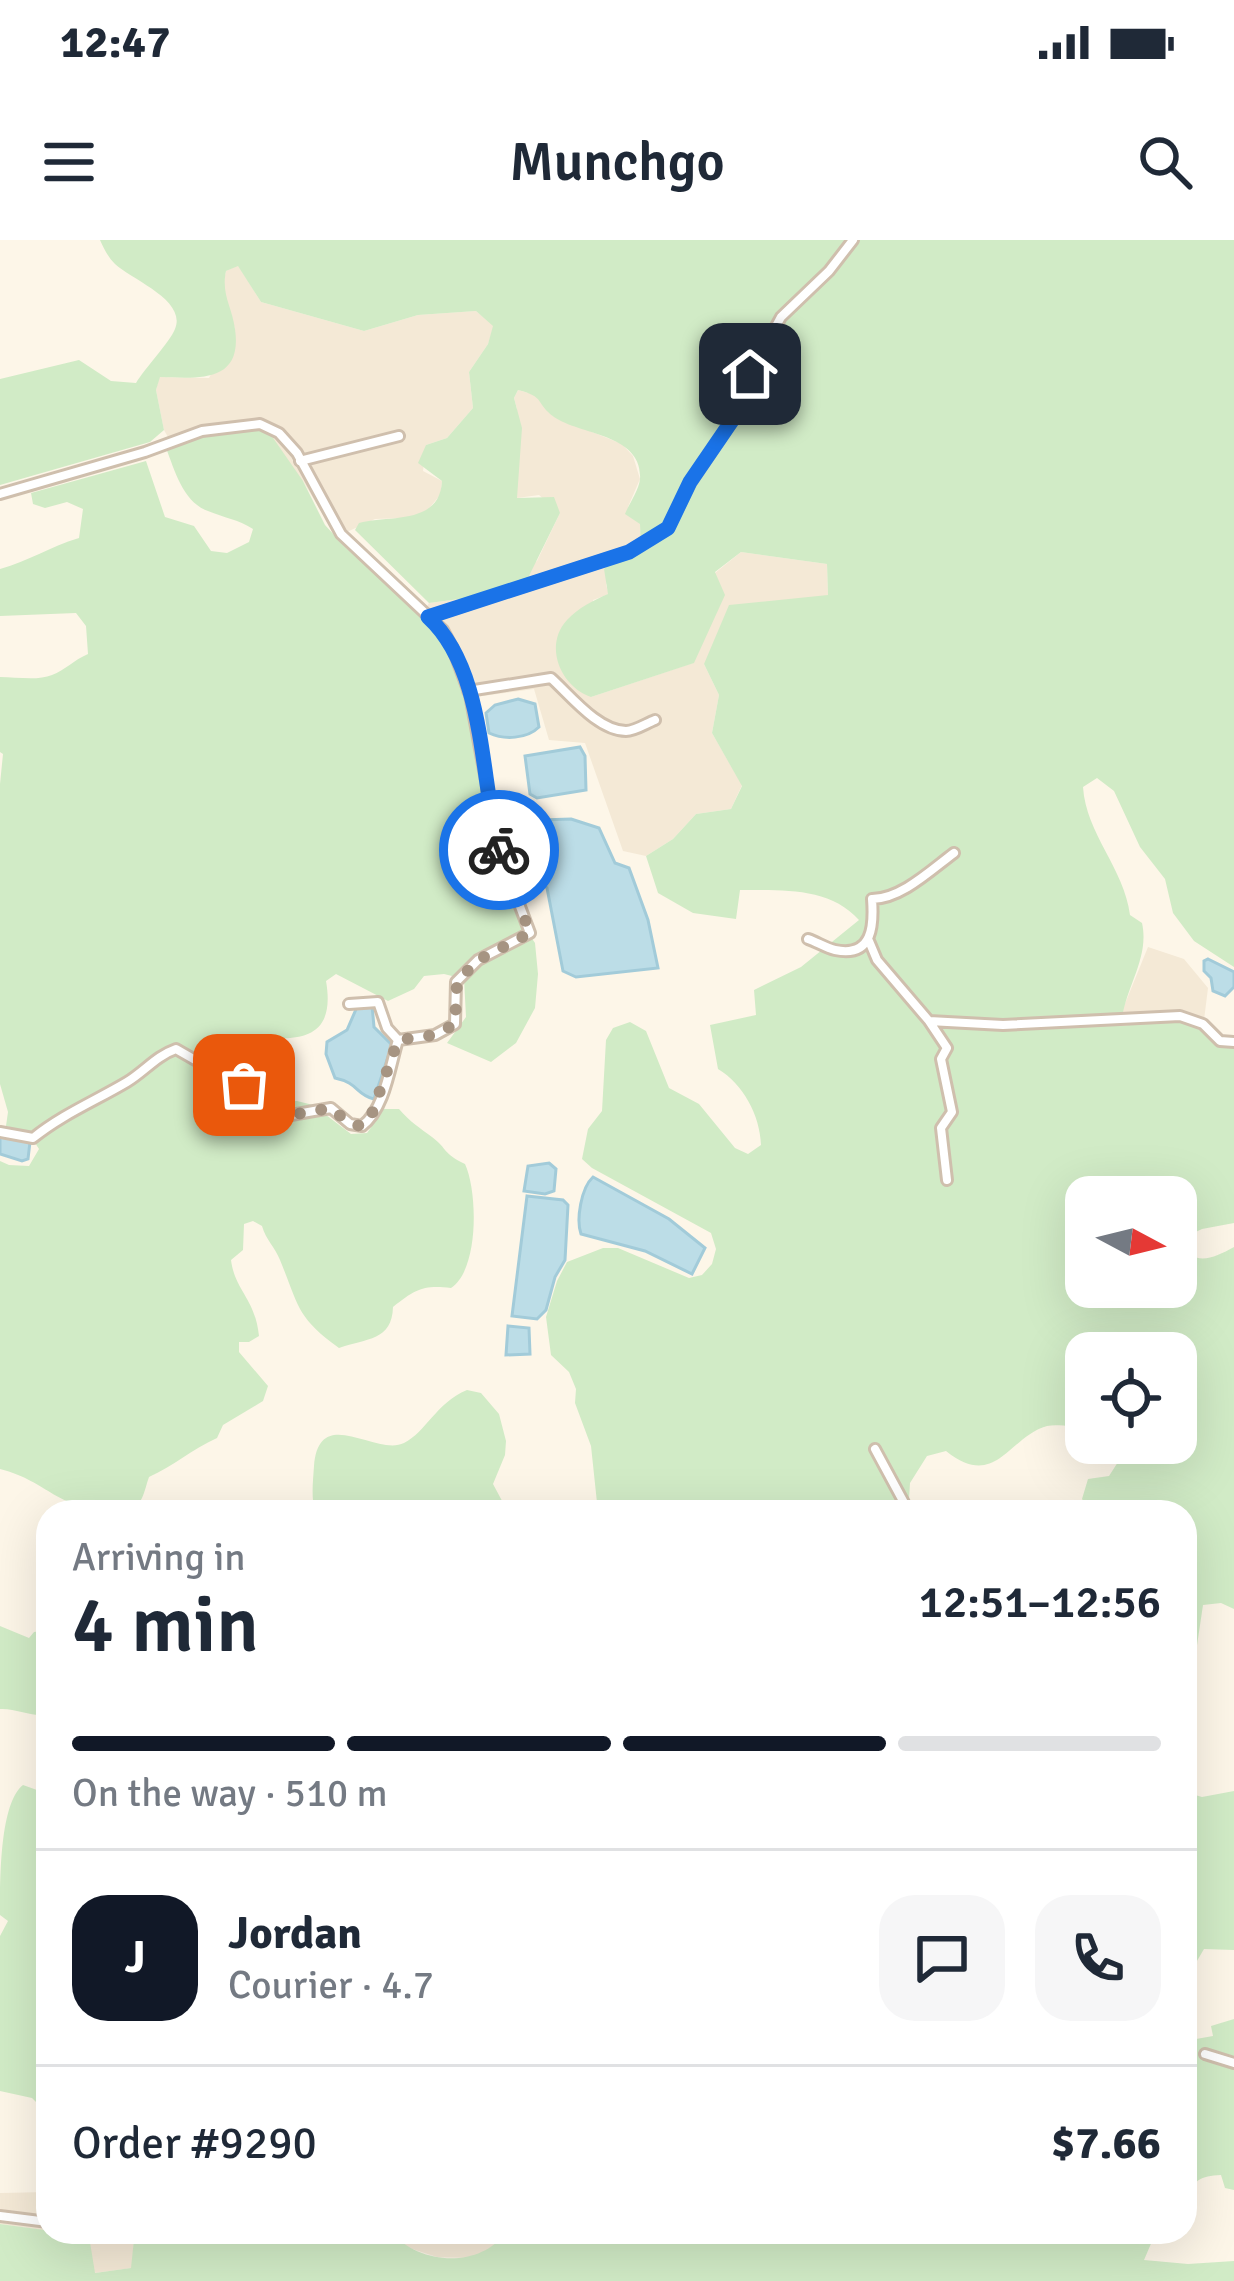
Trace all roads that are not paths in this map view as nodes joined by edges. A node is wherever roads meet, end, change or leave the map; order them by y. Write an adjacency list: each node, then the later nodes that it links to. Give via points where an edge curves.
1 (854, 240): 5 (street, via 781,317 744,403 668,528 629,552)
2 (399, 436): 3 (street)
3 (301, 461): 4 (street, via 270,427 213,429); 5 (street, via 341,534)
4 (0, 494)
5 (428, 617): 6 (street, via 443,630)
6 (468, 691): 7 (street, via 551,678 612,727 628,731); 13 (street, via 495,834 530,933 478,960 457,982 455,1024)
7 (655, 720)
8 (954, 853): 10 (street, via 904,888 872,899)
9 (808, 939): 10 (street, via 836,950)
10 (869, 940): 12 (street)
11 (349, 1004): 13 (street, via 378,1002)
12 (929, 1021): 14 (street, via 1180,1016); 16 (street, via 946,1048)
13 (398, 1040): 15 (street, via 362,1126 331,1108 291,1115 176,1049 33,1138)
14 (1234, 1042)
15 (0, 1132)
16 (947, 1180)
17 (875, 1449): 18 (street)
18 (903, 1500)
19 (1205, 2054): 20 (street)
20 (1234, 2063)
21 (0, 2216): 22 (street)
22 (36, 2220)

